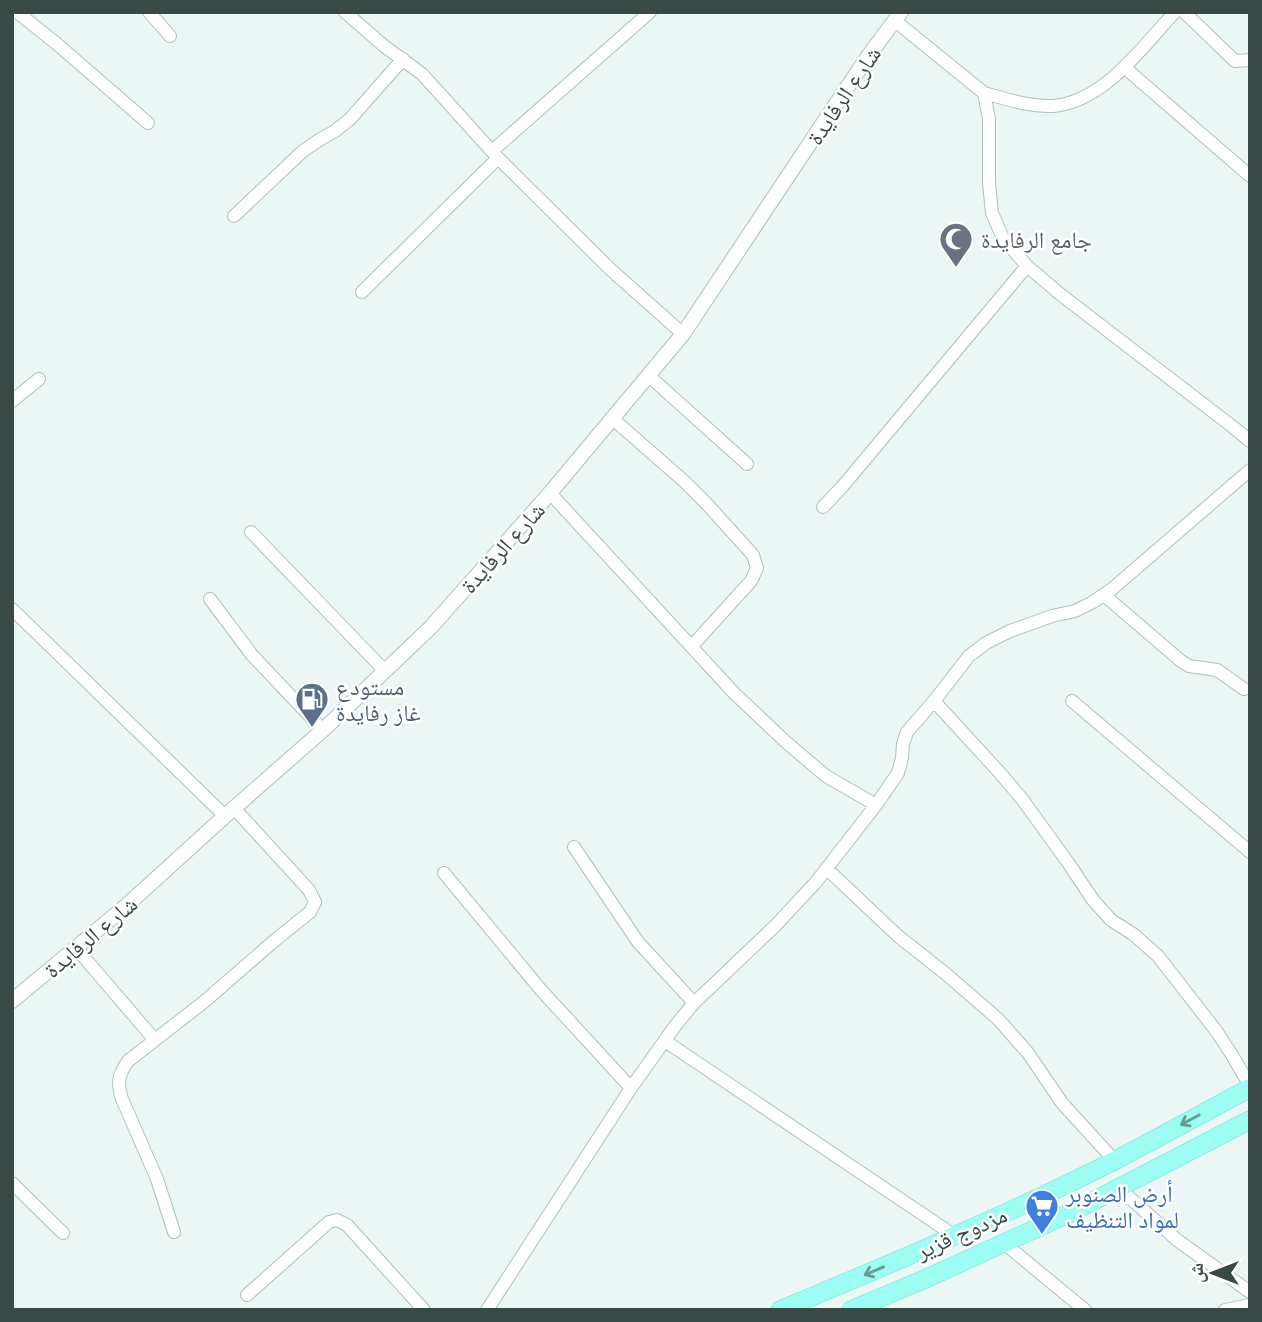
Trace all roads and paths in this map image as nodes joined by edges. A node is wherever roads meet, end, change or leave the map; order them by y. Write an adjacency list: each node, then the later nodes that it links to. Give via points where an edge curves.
1 (17, 12): 13 (street)
2 (149, 12): 8 (street)
3 (345, 12): 9 (street)
4 (650, 12): 14 (street)
5 (1175, 12): 11 (street)
6 (1184, 12): 10 (street, via 1235,61)
7 (898, 16): 12 (street); 19 (street, شارع الرفايدة)
8 (170, 36)
9 (403, 59): 14 (street); 16 (street, via 350,119 303,151)
10 (1250, 60)
11 (1124, 67): 12 (street, via 1076,102 1032,105); 15 (street)
12 (984, 93): 17 (street, via 992,213 1003,238)
13 (148, 123)
14 (495, 154): 18 (street); 19 (street, via 610,269)
15 (1250, 176)
16 (234, 216)
17 (1027, 266): 24 (street); 28 (street)
18 (362, 292)
19 (683, 334): 20 (street, شارع الرفايدة)
20 (649, 376): 23 (street, شارع الرفايدة); 25 (street)
21 (39, 379): 22 (street)
22 (12, 401)
23 (613, 419): 27 (street, شارع الرفايدة); 33 (street, via 685,482 753,555 757,568 751,581)
24 (1250, 441)
25 (747, 464)
26 (1250, 470): 30 (street)
27 (550, 494): 33 (street); 34 (street, شارع الرفايدة, via 431,627)
28 (822, 507)
29 (251, 532): 34 (street)
30 (1104, 595): 35 (street, via 1181,661 1217,670); 36 (street, via 1075,611 1024,625 986,643 969,656)
31 (210, 599): 38 (street, via 252,655)
32 (12, 609): 40 (street)
33 (692, 646): 39 (street, via 787,743 826,776)
34 (385, 671): 38 (street, شارع الرفايدة)
35 (1244, 689)
36 (934, 701): 39 (street, via 907,732 898,773); 50 (street, via 1022,799 1093,900 1158,956 1217,1032)
37 (1072, 701): 42 (street)
38 (323, 730): 40 (street, شارع الرفايدة)
39 (876, 805): 43 (street)
40 (230, 812): 45 (street, شارع الرفايدة); 48 (street, via 309,890 315,902 310,912)
41 (574, 847): 47 (street, via 638,942)
42 (1250, 852)
43 (827, 869): 47 (street); 53 (street, via 898,936 998,1019 1062,1103)
44 (444, 873): 51 (street, via 541,990)
45 (76, 948): 46 (street, شارع الرفايدة); 48 (street)
46 (12, 1001)
47 (694, 1003): 49 (street)
48 (154, 1039): 56 (street, via 128,1061 119,1073 118,1085)
49 (665, 1041): 51 (street); 58 (street)
50 (1250, 1087): 53 (main road, مزدوج قزير, one-way to 53)
51 (631, 1088): 64 (street)
52 (1250, 1120): 55 (main road, مزدوج قزير)
53 (1114, 1160): 58 (main road, مزدوج قزير)
54 (12, 1183): 57 (street)
55 (1119, 1189): 59 (main road, مزدوج قزير); 60 (street, via 1177,1240)
56 (174, 1232)
57 (63, 1233)
58 (955, 1236): 65 (main road, مزدوج قزير, one-way to 65)
59 (1005, 1244): 66 (main road, مزدوج قزير); 67 (street)
60 (1250, 1292)
61 (247, 1295): 63 (street, via 329,1222 337,1220 347,1225)
62 (1250, 1305): 68 (street)
63 (424, 1310)
64 (487, 1310)
65 (780, 1310)
66 (851, 1310)
67 (1085, 1310)
68 (1225, 1310)

